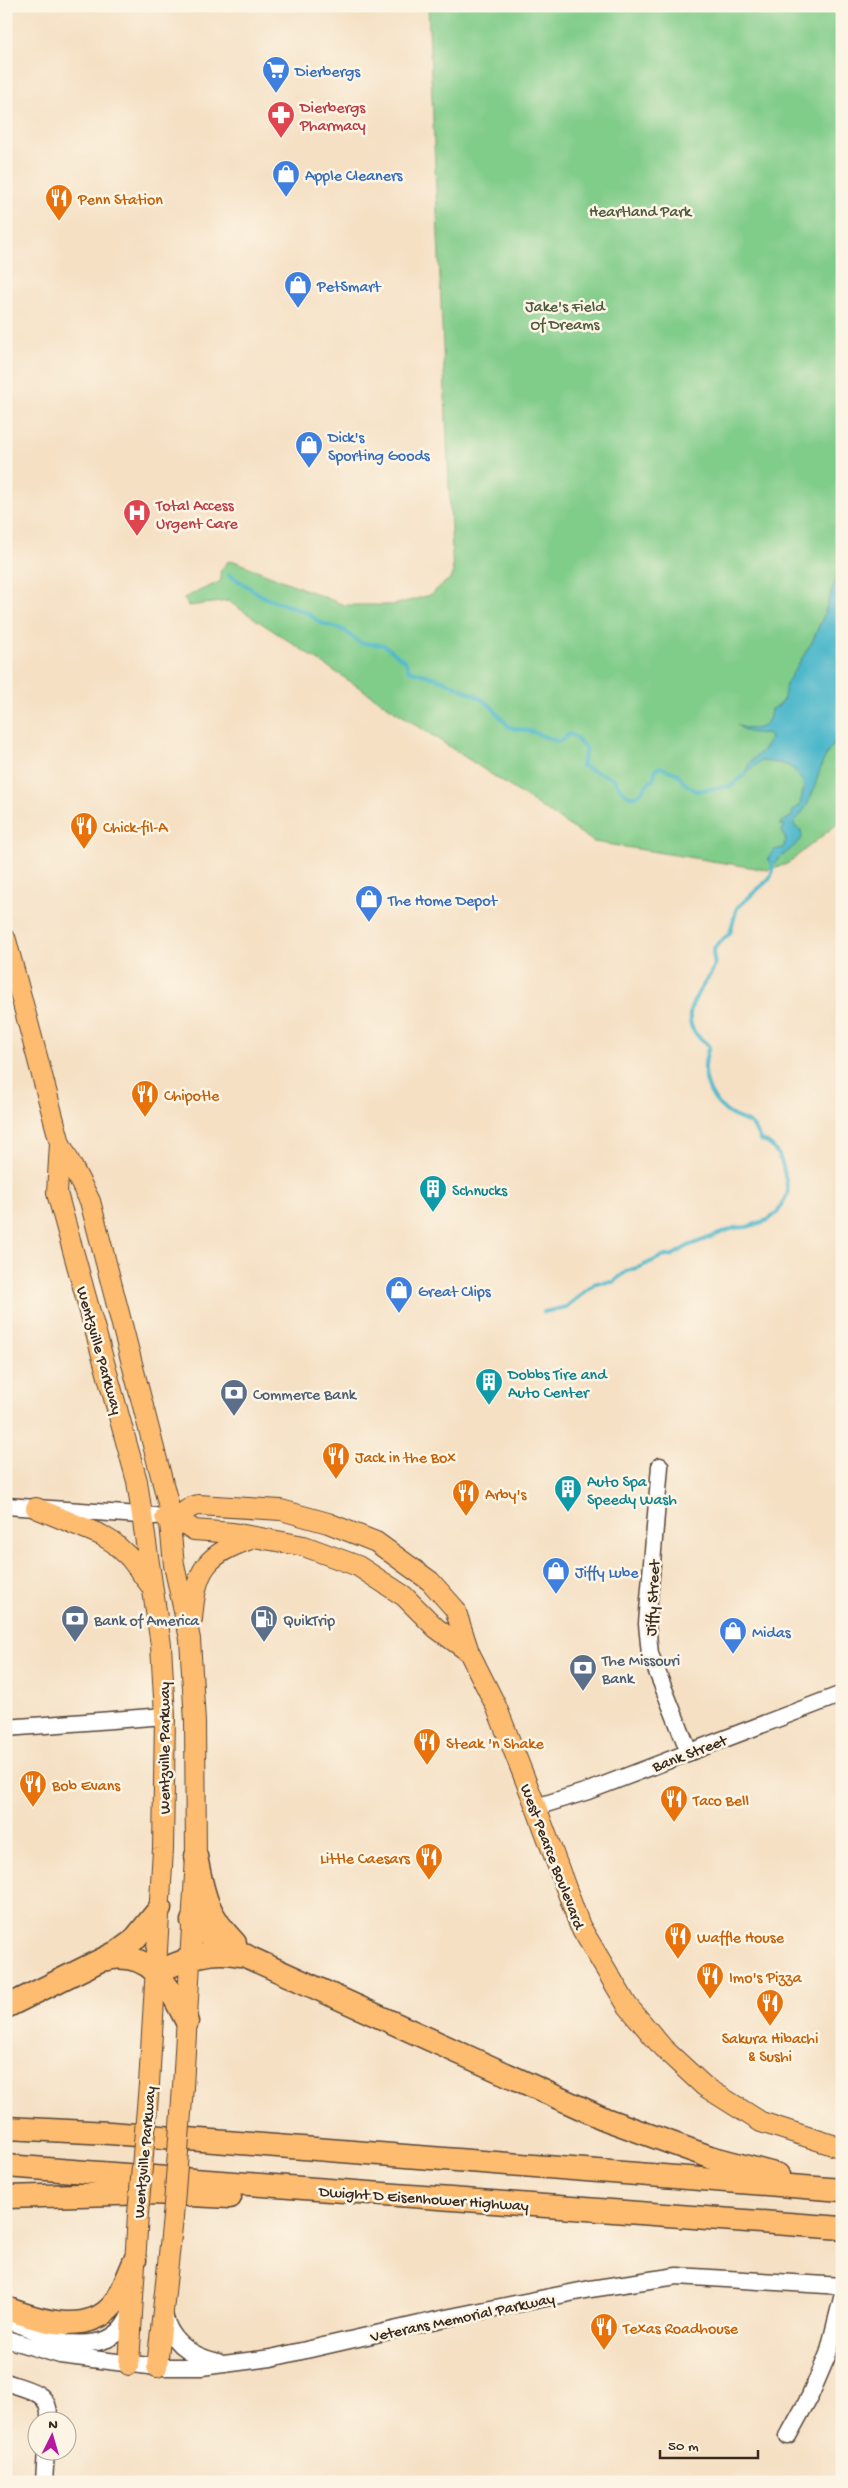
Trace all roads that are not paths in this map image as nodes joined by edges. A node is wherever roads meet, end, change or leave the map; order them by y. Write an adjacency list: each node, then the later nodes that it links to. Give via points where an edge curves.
1 (6, 940): 2 (main road, Wentzville Parkway)
2 (60, 1143): 6 (main road, Wentzville Parkway, via 57,1193 137,1481); 6 (main road, Wentzville Parkway, via 90,1201 168,1503)
3 (660, 1466): 17 (street, Jiffy Street, via 648,1634 650,1654)
4 (6, 1506): 5 (street, West Pearce Boulevard)
5 (36, 1508): 6 (street, West Pearce Boulevard); 10 (main road, via 114,1543 134,1563)
6 (160, 1516): 7 (main road, West Pearce Boulevard, via 194,1530); 8 (main road, West Pearce Boulevard, via 198,1505 281,1510 328,1523); 10 (main road, Wentzville Parkway); 12 (main road, Wentzville Parkway)
7 (261, 1538): 8 (main road, via 278,1532 357,1550); 9 (main road, West Pearce Boulevard, via 332,1555); 12 (main road, via 236,1544 218,1554 200,1575 194,1591)
8 (376, 1542): 11 (main road, West Pearce Boulevard, via 430,1581)
9 (368, 1572): 11 (main road, via 381,1566 390,1569 427,1598); 13 (main road, West Pearce Boulevard, via 404,1596 436,1628)
10 (153, 1590): 15 (main road, Wentzville Parkway, via 161,1645)
11 (447, 1601): 13 (main road, West Pearce Boulevard, via 455,1609)
12 (190, 1639): 19 (main road, Wentzville Parkway, via 195,1722)
13 (469, 1652): 18 (main road, West Pearce Boulevard, via 496,1706)
14 (842, 1694): 17 (street, Bank Street)
15 (165, 1716): 16 (street); 20 (main road, Wentzville Parkway)
16 (6, 1728)
17 (689, 1752): 18 (street, Bank Street, via 588,1791)
18 (536, 1807): 29 (main road, West Pearce Boulevard, via 580,1926 627,2005 663,2048 704,2086 760,2122)
19 (196, 1856): 21 (main road, Wentzville Parkway); 23 (highway, via 204,1899 212,1916 223,1932)
20 (160, 1908): 24 (highway, via 134,1940); 25 (main road, Wentzville Parkway)
21 (192, 1921): 22 (main road, Wentzville Parkway); 23 (highway, via 202,1932)
22 (191, 1958): 23 (highway, via 224,1952); 25 (highway); 27 (main road)
23 (250, 1958): 31 (highway, via 605,2120 710,2157)
24 (102, 1961): 25 (highway, via 111,1958 139,1960); 26 (highway)
25 (157, 1972): 27 (highway); 35 (main road, Wentzville Parkway, bridge)
26 (6, 2007)
27 (188, 2022): 40 (main road, bridge, via 173,2217)
28 (6, 2128): 31 (highway, via 110,2133)
29 (842, 2148)
30 (6, 2166): 33 (highway, Dwight D Eisenhower Highway)
31 (833, 2189)
32 (6, 2197): 33 (highway, via 152,2193 519,2215)
33 (565, 2206): 34 (highway, Dwight D Eisenhower Highway)
34 (842, 2228)
35 (135, 2260): 38 (main road, Wentzville Parkway); 39 (highway, via 113,2305 96,2318 85,2322 56,2322)
36 (842, 2286): 45 (street, Veterans Memorial Parkway, via 704,2276 642,2280)
37 (842, 2298): 50 (street, via 828,2354)
38 (133, 2304): 43 (street, via 129,2317 115,2336 96,2344); 46 (main road, Wentzville Parkway)
39 (6, 2308)
40 (162, 2308): 45 (street, via 171,2333 188,2351 199,2357); 47 (main road)
41 (6, 2320): 43 (street)
42 (6, 2339): 44 (street, Veterans Memorial Parkway, via 60,2355)
43 (68, 2343): 44 (street)
44 (84, 2357): 46 (street, Veterans Memorial Parkway)
45 (233, 2364): 47 (street, Veterans Memorial Parkway)
46 (129, 2365): 47 (street, Veterans Memorial Parkway)
47 (157, 2367)
48 (6, 2382): 49 (street, via 43,2397)
49 (48, 2410)
50 (788, 2436)
51 (45, 2460): 52 (street)
52 (44, 2482)

